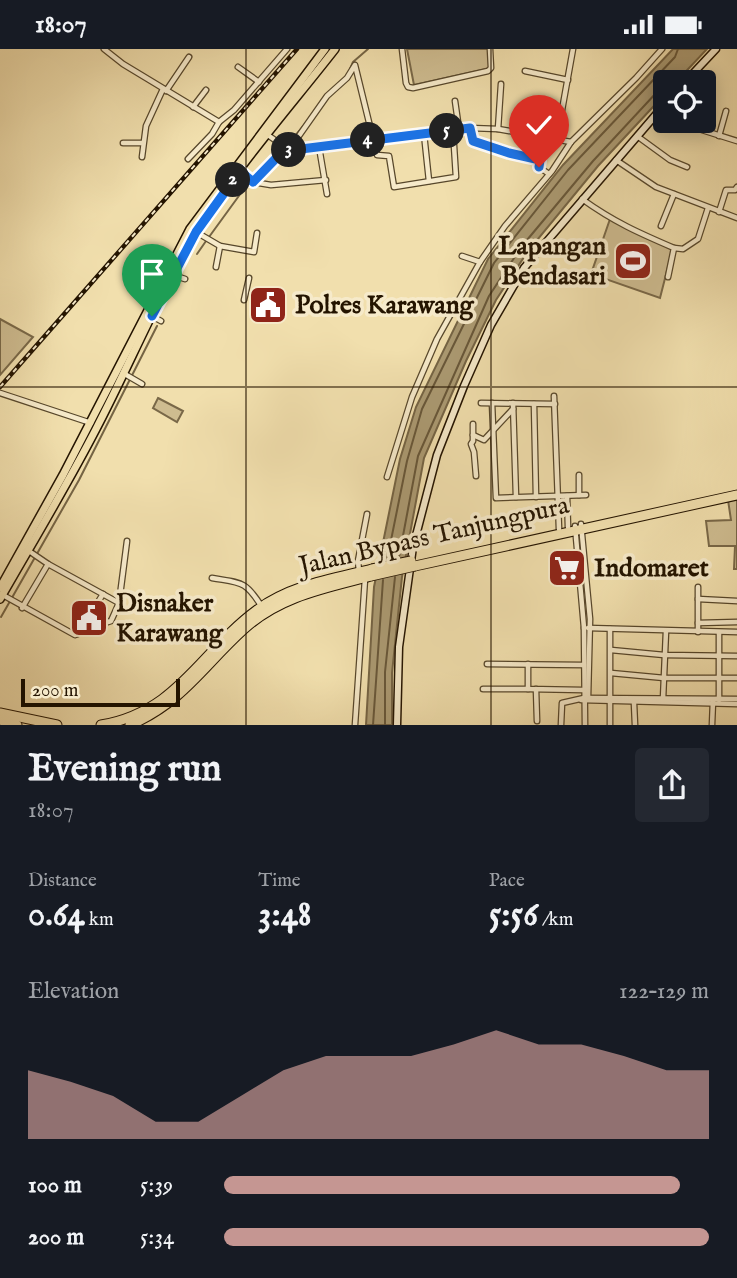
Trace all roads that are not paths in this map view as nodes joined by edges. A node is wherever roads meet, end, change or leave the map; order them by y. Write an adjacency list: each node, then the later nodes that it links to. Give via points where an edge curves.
1 (104, 49): 17 (street)
2 (287, 49): 15 (street)
3 (325, 49): 27 (main road)
4 (335, 49): 27 (main road)
5 (402, 49): 6 (street, via 406,83 413,88 488,71)
6 (490, 49)
7 (573, 49): 14 (street)
8 (662, 49): 35 (street)
9 (716, 49): 12 (street)
10 (189, 57): 17 (street)
11 (239, 67): 15 (street)
12 (696, 70)
13 (525, 71): 14 (street)
14 (568, 80): 32 (street)
15 (259, 82): 23 (street)
16 (501, 84): 26 (street)
17 (165, 90): 20 (street); 37 (street, via 149,116)
18 (206, 90): 20 (street)
19 (456, 101): 25 (street)
20 (193, 107): 23 (street)
21 (726, 111): 31 (street)
22 (653, 118): 30 (street)
23 (219, 122): 41 (street)
24 (470, 128): 25 (street); 26 (street); 45 (street, via 473,141 540,160 539,167)
25 (456, 129): 29 (street); 48 (street, via 456,177)
26 (498, 129): 32 (street)
27 (265, 133): 39 (street); 44 (main road); 64 (main road, via 190,229)
28 (710, 133): 31 (street)
29 (424, 134): 33 (street); 48 (street)
30 (637, 136): 42 (street); 43 (street)
31 (719, 136): 34 (street)
32 (557, 138): 35 (street)
33 (375, 139): 38 (street); 39 (street, via 355,65); 48 (street, via 378,156 389,156 394,187)
34 (737, 141)
35 (571, 142): 45 (street)
36 (123, 143): 37 (street)
37 (143, 143): 40 (street)
38 (319, 147): 39 (street); 47 (street)
39 (287, 149): 46 (street)
40 (142, 157)
41 (188, 159)
42 (616, 160): 51 (street, via 641,179); 52 (street)
43 (687, 167)
44 (240, 171): 46 (street); 57 (main road)
45 (549, 174): 62 (street)
46 (251, 180): 47 (street, via 282,185)
47 (326, 180): 50 (street)
48 (429, 181)
49 (737, 187): 54 (street, via 726,190)
50 (327, 194)
51 (674, 194): 53 (street); 56 (street)
52 (582, 199): 60 (street, via 631,230); 145 (street, via 524,268 491,325 437,455 413,547 405,600)
53 (708, 208): 54 (street); 60 (street, via 698,239 683,249)
54 (719, 212): 55 (street)
55 (737, 218)
56 (661, 226)
57 (196, 232): 59 (street); 64 (main road)
58 (257, 233): 59 (street, via 254,252)
59 (220, 246): 63 (street)
60 (674, 248): 65 (street)
61 (462, 255): 62 (street)
62 (480, 262): 84 (street, via 417,385)
63 (216, 267)
64 (177, 276): 68 (main road)
65 (668, 277)
66 (248, 278): 67 (street)
67 (244, 300)
68 (154, 317): 69 (main road); 78 (main road)
69 (126, 374): 70 (street); 80 (main road)
70 (139, 382)
71 (0, 393): 78 (street)
72 (554, 396): 76 (street)
73 (481, 403): 74 (street)
74 (492, 403): 77 (street); 81 (street)
75 (534, 404): 76 (street); 77 (street); 90 (street)
76 (555, 404): 87 (street)
77 (513, 406): 81 (street); 89 (street)
78 (89, 421): 80 (street); 101 (main road)
79 (472, 424): 82 (street)
80 (97, 428): 94 (main road)
81 (493, 430): 82 (street, via 484,440); 89 (street, via 496,498)
82 (473, 435): 85 (street)
83 (579, 475): 88 (street, via 583,495)
84 (387, 477)
85 (476, 477)
86 (737, 493): 92 (highway, Jalan Bypass Tanjungpura)
87 (558, 496): 88 (street); 90 (street); 92 (street)
88 (567, 496): 92 (street)
89 (516, 497): 90 (street)
90 (536, 497)
91 (368, 514): 97 (street, via 358,561)
92 (573, 528): 95 (highway, Jalan Bypass Tanjungpura); 95 (highway, Jalan Bypass Tanjungpura); 110 (street, via 590,619)
93 (127, 541): 104 (street)
94 (33, 554): 96 (street); 101 (main road)
95 (415, 563): 97 (highway, Jalan Bypass Tanjungpura, bridge)
96 (48, 564): 100 (street); 106 (street)
97 (367, 574): 105 (highway, Jalan Bypass Tanjungpura, via 306,585); 143 (highway, Jalan Bypass Tanjungpura, via 305,593 264,614 171,703); 144 (street)
98 (212, 578): 105 (street, via 245,585)
99 (698, 587): 102 (street)
100 (103, 594): 104 (street); 107 (street)
101 (4, 596): 106 (street)
102 (698, 599): 103 (street); 109 (street)
103 (737, 601)
104 (119, 603): 107 (street, via 111,621)
105 (262, 607): 142 (highway, Jalan Bypass Tanjungpura, via 169,695 133,717)
106 (22, 608): 107 (street, via 73,635)
107 (93, 612)
108 (737, 622): 109 (street)
109 (698, 623): 113 (street)
110 (586, 628): 111 (street); 122 (street)
111 (610, 629): 112 (street); 116 (street)
112 (666, 631): 113 (street); 117 (street)
113 (698, 632): 115 (street)
114 (737, 632): 115 (street)
115 (719, 633): 118 (street)
116 (611, 650): 117 (street); 123 (street)
117 (664, 655): 118 (street); 124 (street)
118 (719, 656): 119 (street); 125 (street)
119 (737, 656)
120 (487, 664): 121 (street)
121 (528, 664): 122 (street); 128 (street)
122 (586, 665): 130 (street); 131 (street)
123 (611, 673): 124 (street); 132 (street)
124 (664, 678): 125 (street); 134 (street)
125 (719, 678): 126 (street); 135 (street)
126 (737, 678)
127 (483, 689): 128 (street)
128 (528, 689): 129 (street)
129 (536, 689): 130 (street); 139 (street)
130 (583, 690): 131 (street)
131 (584, 700): 132 (street); 146 (street, via 562,703); 147 (street)
132 (610, 700): 133 (street); 148 (street)
133 (634, 701): 134 (street); 149 (street)
134 (663, 701): 135 (street)
135 (716, 701): 136 (street); 150 (street)
136 (737, 702)
137 (0, 713): 141 (highway)
138 (0, 720): 140 (highway)
139 (537, 721)
140 (17, 725)
141 (57, 725)
142 (101, 725)
143 (130, 725)
144 (355, 725)
145 (397, 725)
146 (561, 725)
147 (584, 725)
148 (610, 725)
149 (635, 725)
150 (712, 725)

